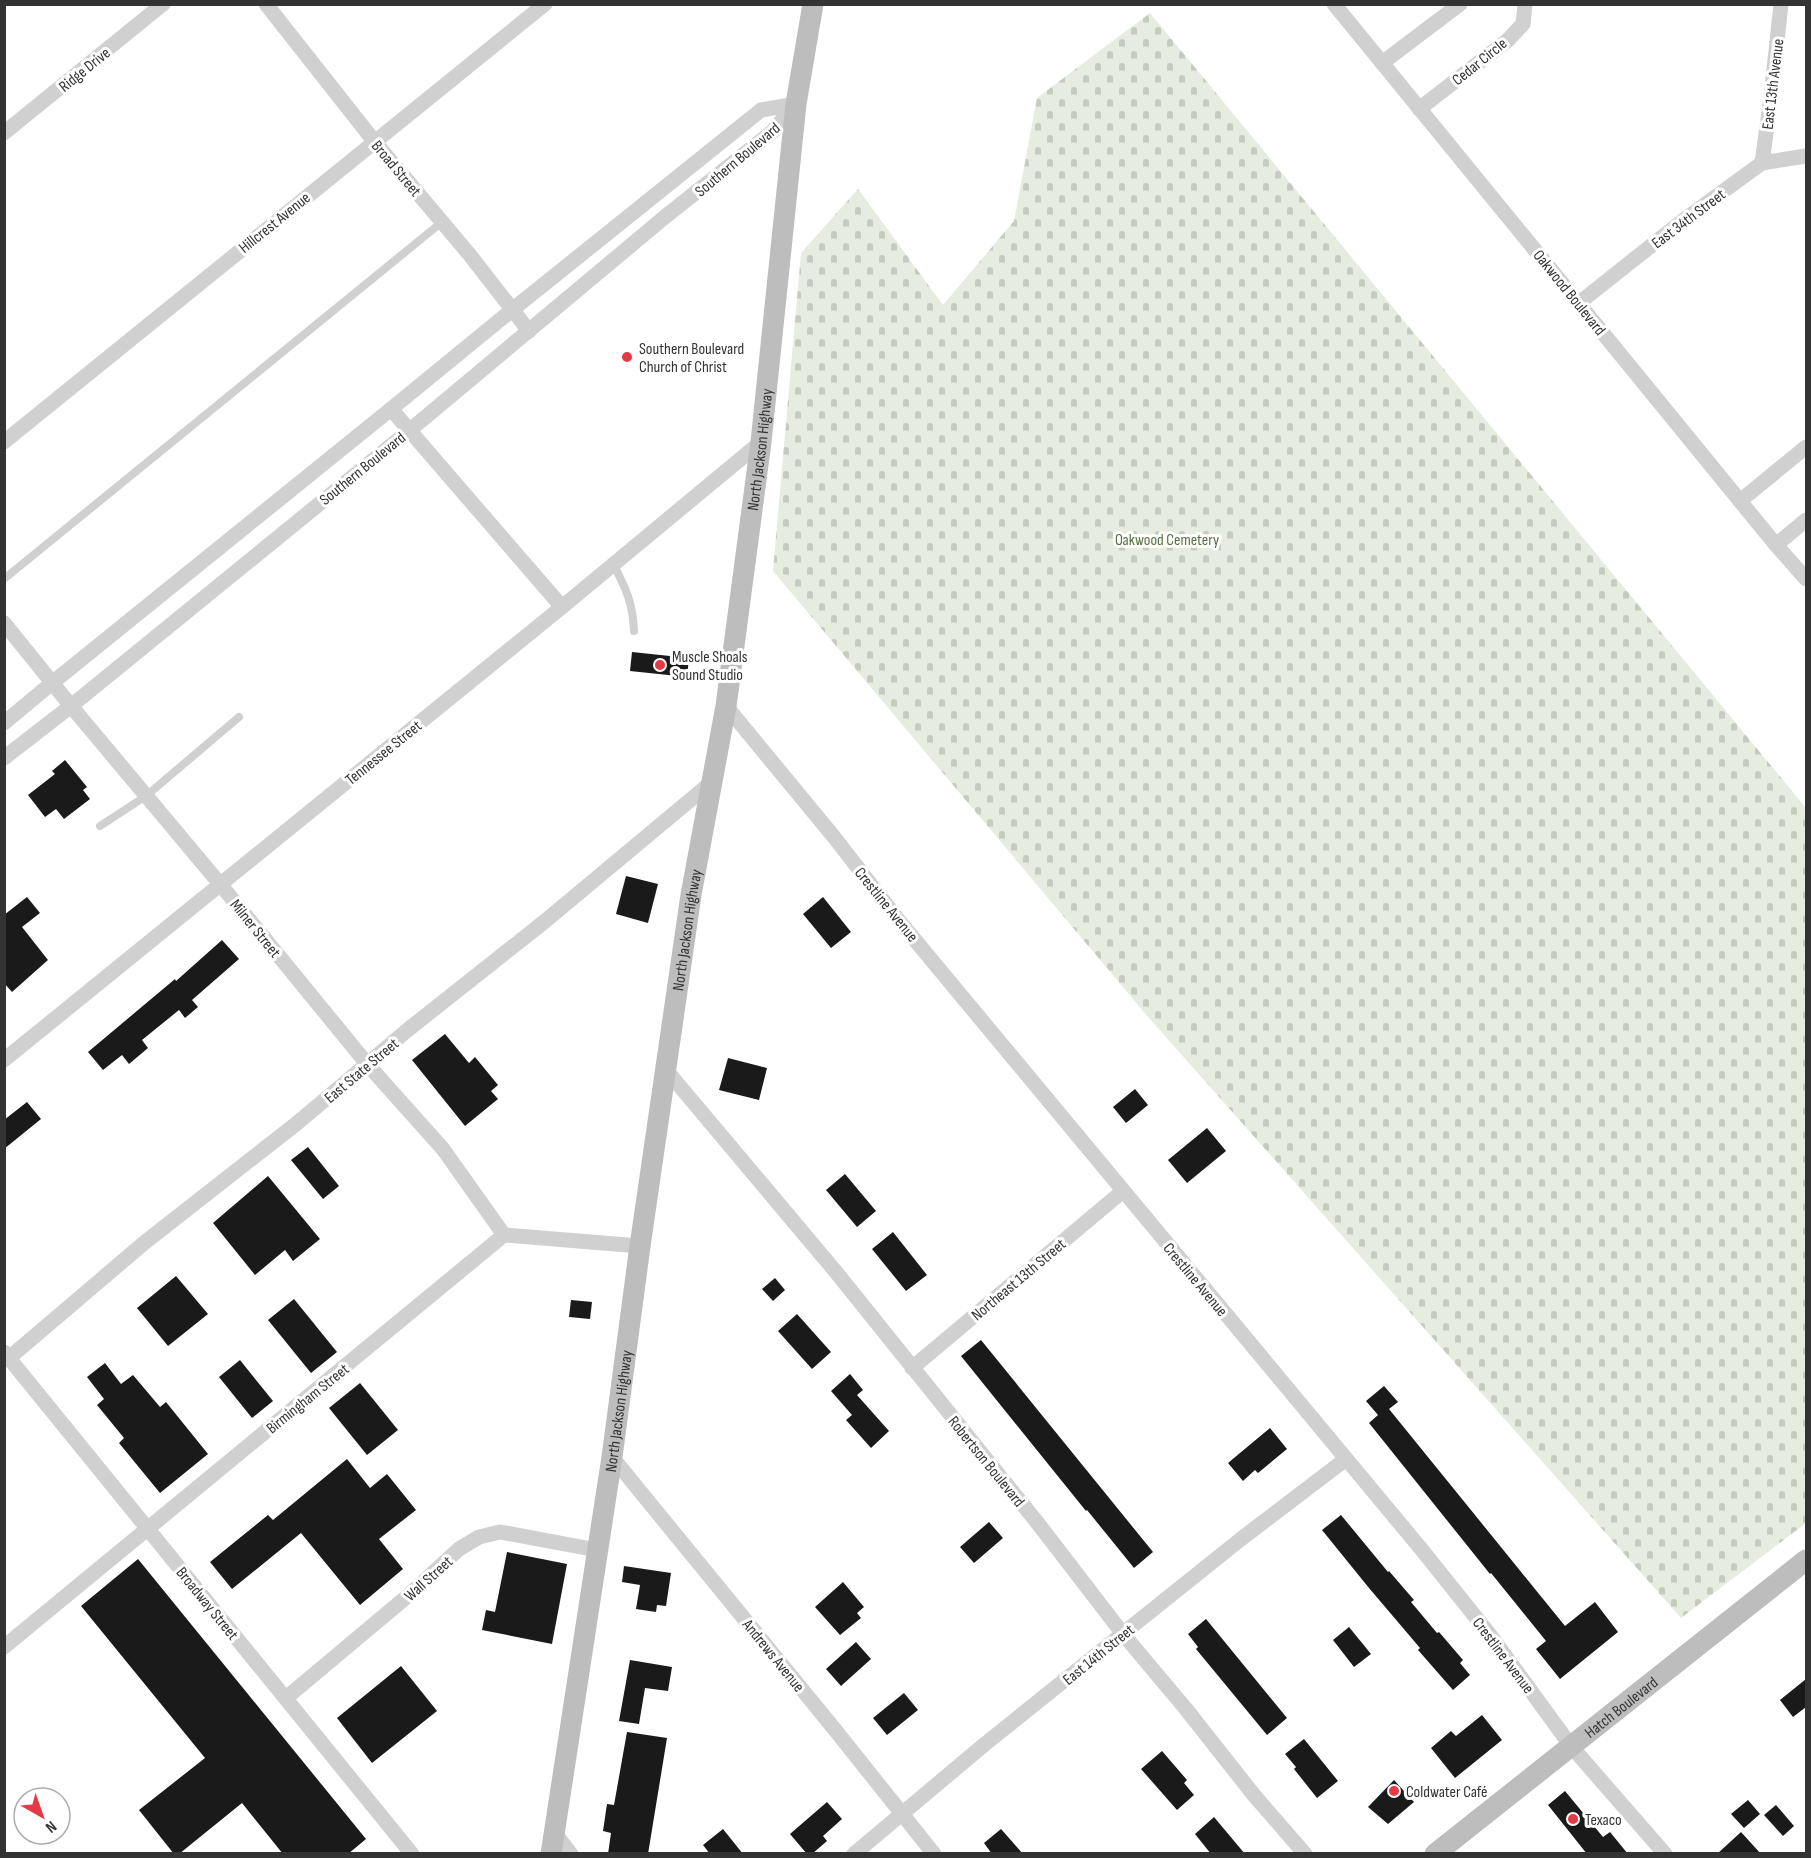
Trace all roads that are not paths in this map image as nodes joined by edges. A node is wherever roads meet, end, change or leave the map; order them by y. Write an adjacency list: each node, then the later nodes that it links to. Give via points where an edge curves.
1 (163, 4): 12 (street, Ridge Drive)
2 (266, 4): 13 (street, Broad Street)
3 (545, 4): 13 (street, Hillcrest Avenue)
4 (813, 4): 10 (main road, North Jackson Highway)
5 (1334, 4): 9 (street, Oakwood Boulevard)
6 (1460, 4): 9 (street)
7 (1525, 4): 11 (street, Cedar Circle, via 1523,24 1508,39)
8 (1781, 4): 15 (street, East 13th Avenue)
9 (1382, 63): 11 (street, Oakwood Boulevard)
10 (796, 104): 18 (street, Southern Boulevard, via 761,110); 19 (street, Southern Boulevard, via 772,132); 23 (main road, North Jackson Highway)
11 (1419, 109): 17 (street, Oakwood Boulevard)
12 (4, 133)
13 (374, 141): 16 (street, Broad Street); 22 (street, Hillcrest Avenue)
14 (1806, 156): 15 (street, East 34th Street)
15 (1762, 162): 17 (street, East 34th Street)
16 (442, 222): 18 (street, Broad Street); 29 (lane)
17 (1579, 303): 25 (street, Oakwood Boulevard)
18 (512, 310): 19 (street, Broad Street); 20 (street, Southern Boulevard)
19 (529, 331): 21 (street, Southern Boulevard)
20 (392, 410): 21 (street); 34 (street, Southern Boulevard)
21 (410, 429): 31 (street); 35 (street, Southern Boulevard)
22 (4, 442)
23 (760, 442): 28 (street, Tennessee Street); 36 (main road, North Jackson Highway)
24 (1806, 447): 25 (street)
25 (1740, 501): 27 (street, Oakwood Boulevard)
26 (1806, 520): 27 (street)
27 (1776, 545): 30 (street, Oakwood Boulevard)
28 (613, 564): 31 (street, Tennessee Street); 33 (lane, via 626,588)
29 (4, 579)
30 (1806, 579)
31 (562, 607): 43 (street, Tennessee Street)
32 (4, 623): 34 (street, Milner Street)
33 (634, 631)
34 (52, 683): 35 (street, Milner Street); 38 (street, Southern Boulevard)
35 (71, 706): 39 (street, Southern Boulevard); 41 (street, Milner Street)
36 (726, 706): 40 (main road, North Jackson Highway); 47 (street, Crestline Avenue)
37 (239, 717): 41 (lane)
38 (4, 723)
39 (4, 758)
40 (713, 781): 45 (street, East State Street); 46 (main road, North Jackson Highway, via 691,896)
41 (146, 796): 42 (lane); 43 (street, Milner Street)
42 (100, 826)
43 (220, 884): 44 (street, Tennessee Street); 45 (street, Milner Street)
44 (4, 1060)
45 (368, 1065): 48 (street, Milner Street, via 443,1149); 50 (street, East State Street)
46 (667, 1071): 49 (main road, North Jackson Highway); 51 (street, Robertson Boulevard)
47 (1124, 1191): 51 (street, Northeast 13th Street); 53 (street, Crestline Avenue)
48 (504, 1235): 49 (street); 54 (street, Birmingham Street)
49 (640, 1246): 52 (main road, North Jackson Highway)
50 (7, 1355): 54 (street, Broadway Street)
51 (912, 1368): 57 (street, Robertson Boulevard)
52 (612, 1457): 55 (main road, North Jackson Highway); 61 (street, Andrews Avenue)
53 (1346, 1459): 57 (street, East 14th Street); 60 (street, Crestline Avenue, via 1490,1635)
54 (147, 1528): 58 (street, Birmingham Street); 59 (street, Broadway Street)
55 (597, 1551): 59 (street, Wall Street, via 500,1532 479,1537 459,1549); 62 (main road, North Jackson Highway)
56 (1805, 1564): 60 (main road, Hatch Boulevard)
57 (1123, 1634): 61 (street, East 14th Street); 68 (street, Robertson Boulevard)
58 (4, 1647)
59 (286, 1698): 63 (street, Broadway Street)
60 (1571, 1746): 69 (main road, Hatch Boulevard); 70 (street, Crestline Avenue)
61 (902, 1813): 66 (street, East 14th Street); 67 (street, Andrews Avenue)
62 (554, 1832): 64 (main road, North Jackson Highway); 65 (street)
63 (412, 1854)
64 (551, 1854)
65 (571, 1854)
66 (855, 1854)
67 (934, 1854)
68 (1305, 1854)
69 (1436, 1854)
70 (1665, 1854)

